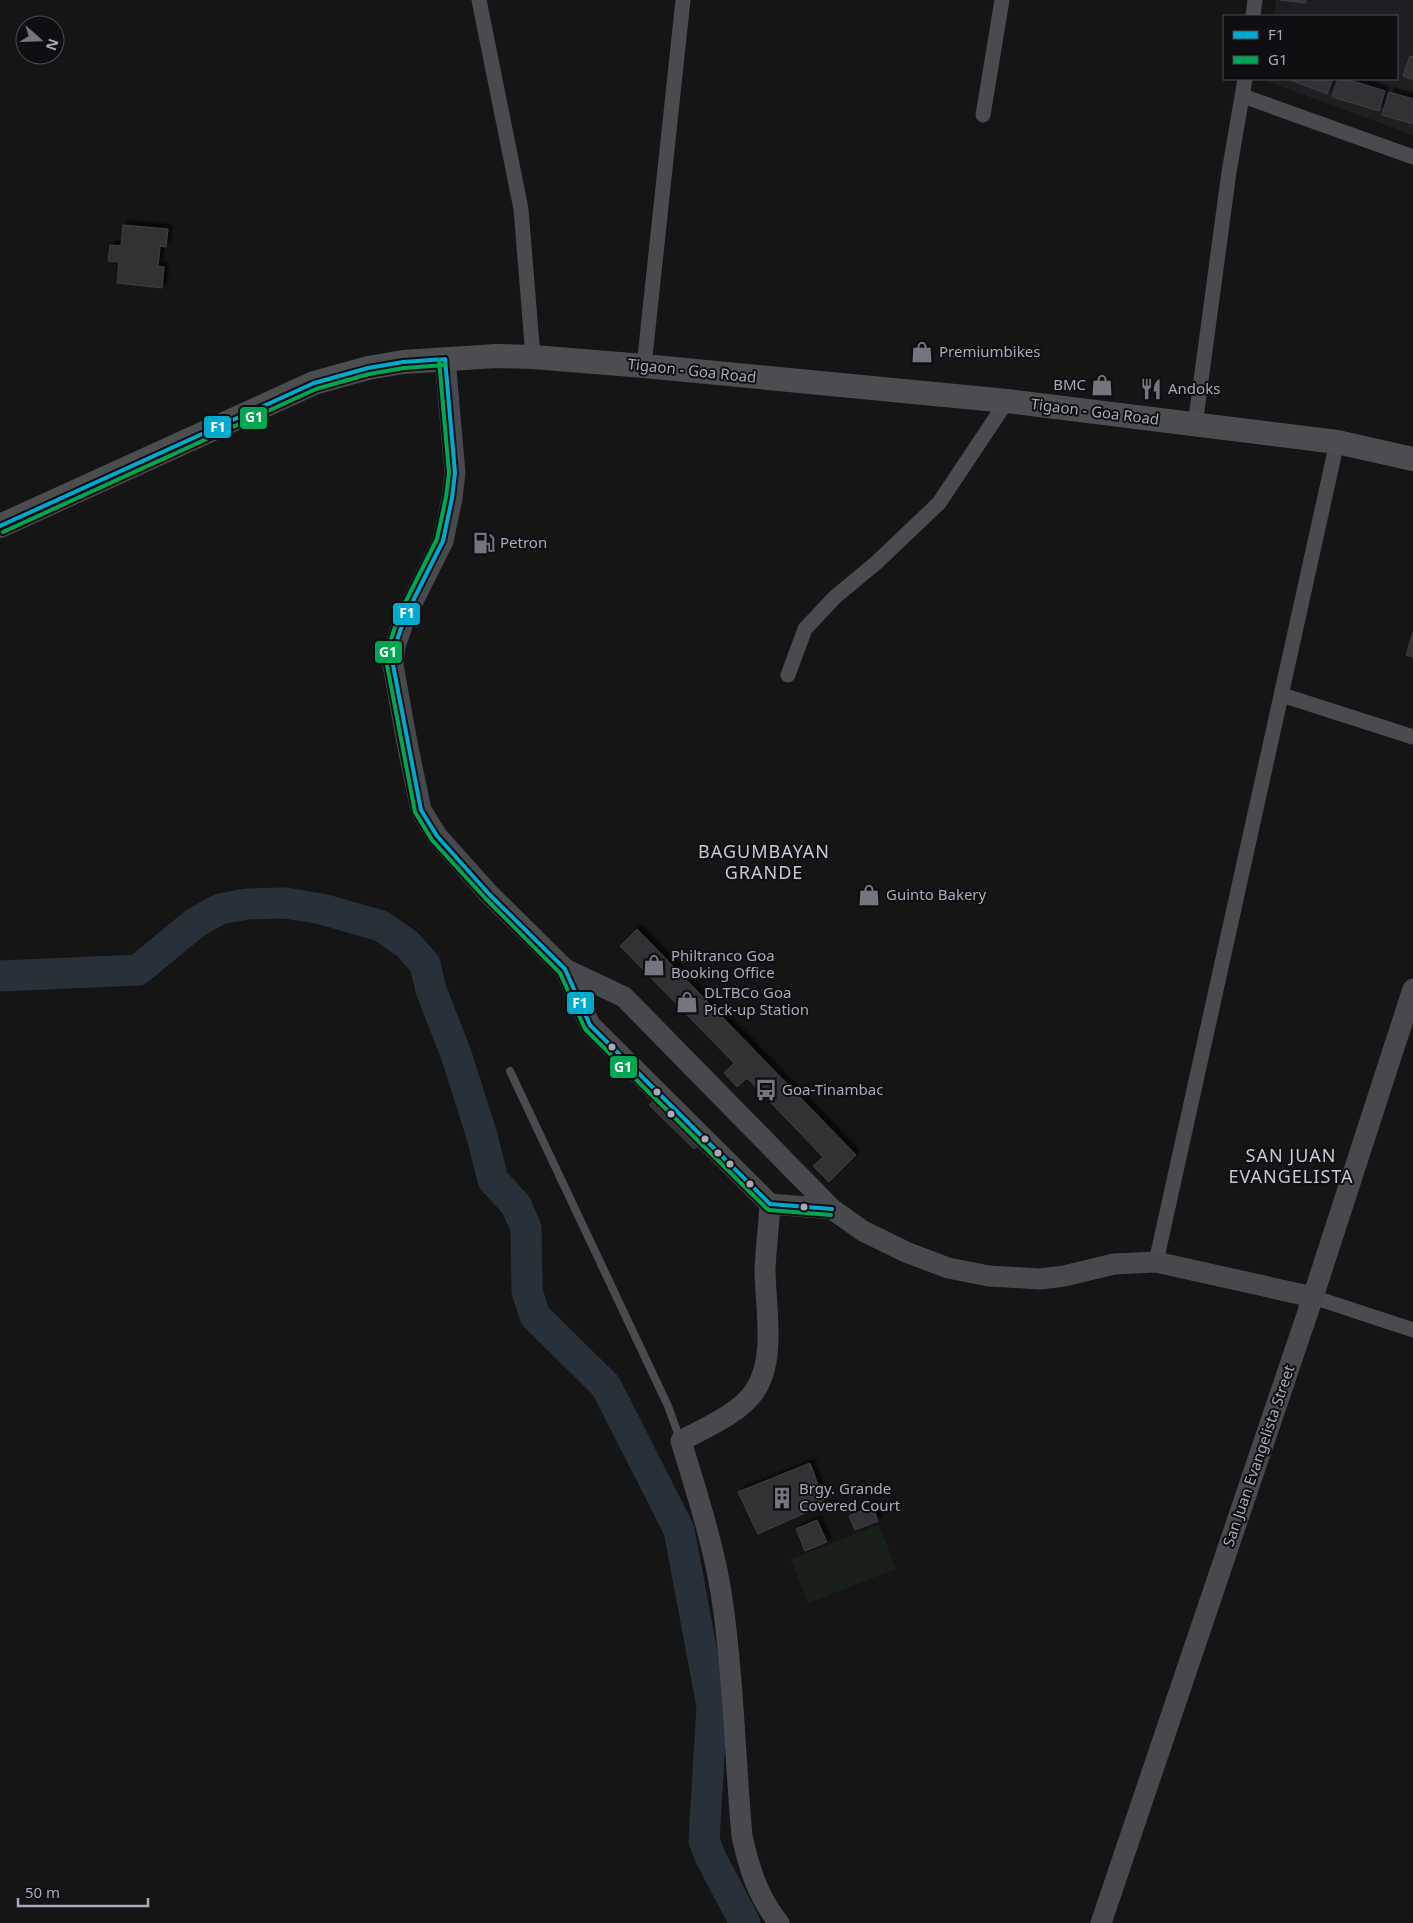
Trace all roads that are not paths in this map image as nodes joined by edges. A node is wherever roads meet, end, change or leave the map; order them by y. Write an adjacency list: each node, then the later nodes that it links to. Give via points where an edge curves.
1 (479, 0): 10 (street, via 521,209)
2 (683, 0): 12 (street)
3 (1002, 0): 8 (street)
4 (1255, 0): 5 (street)
5 (1253, 15)
6 (1245, 80): 7 (street)
7 (1243, 96): 9 (street); 14 (street, via 1229,172)
8 (982, 115)
9 (1413, 157)
10 (533, 357): 11 (main road, Tigaon - Goa Road); 12 (main road, Tigaon - Goa Road)
11 (445, 359): 17 (main road, Tigaon - Goa Road, via 368,368 314,384); 21 (street, via 455,473 450,513 443,541 405,617 395,646 395,683 422,810 436,836)
12 (644, 366): 13 (main road, Tigaon - Goa Road)
13 (1007, 401): 14 (main road, Tigaon - Goa Road); 18 (street, via 939,502 876,563 835,597 806,629)
14 (1195, 425): 15 (main road, Tigaon - Goa Road)
15 (1337, 442): 16 (main road, Tigaon - Goa Road); 19 (street)
16 (1413, 459)
17 (0, 526)
18 (788, 675)
19 (1282, 694): 20 (street); 26 (street)
20 (1413, 737)
21 (565, 969): 24 (street, via 590,1025); 25 (street, via 624,997)
22 (1413, 989): 27 (street, San Juan Evangelista Street)
23 (510, 1071): 29 (lane, via 668,1406)
24 (770, 1204): 25 (street); 29 (street, via 766,1268 767,1346 761,1380 753,1394 727,1416)
25 (832, 1209): 26 (street, via 863,1231 906,1252 948,1268 989,1276 1040,1279 1114,1264)
26 (1156, 1262): 27 (street)
27 (1313, 1297): 28 (street); 31 (street, San Juan Evangelista Street)
28 (1413, 1330)
29 (681, 1441): 30 (street, via 702,1512 723,1604 742,1836 757,1889)
30 (779, 1923)
31 (1100, 1923)

